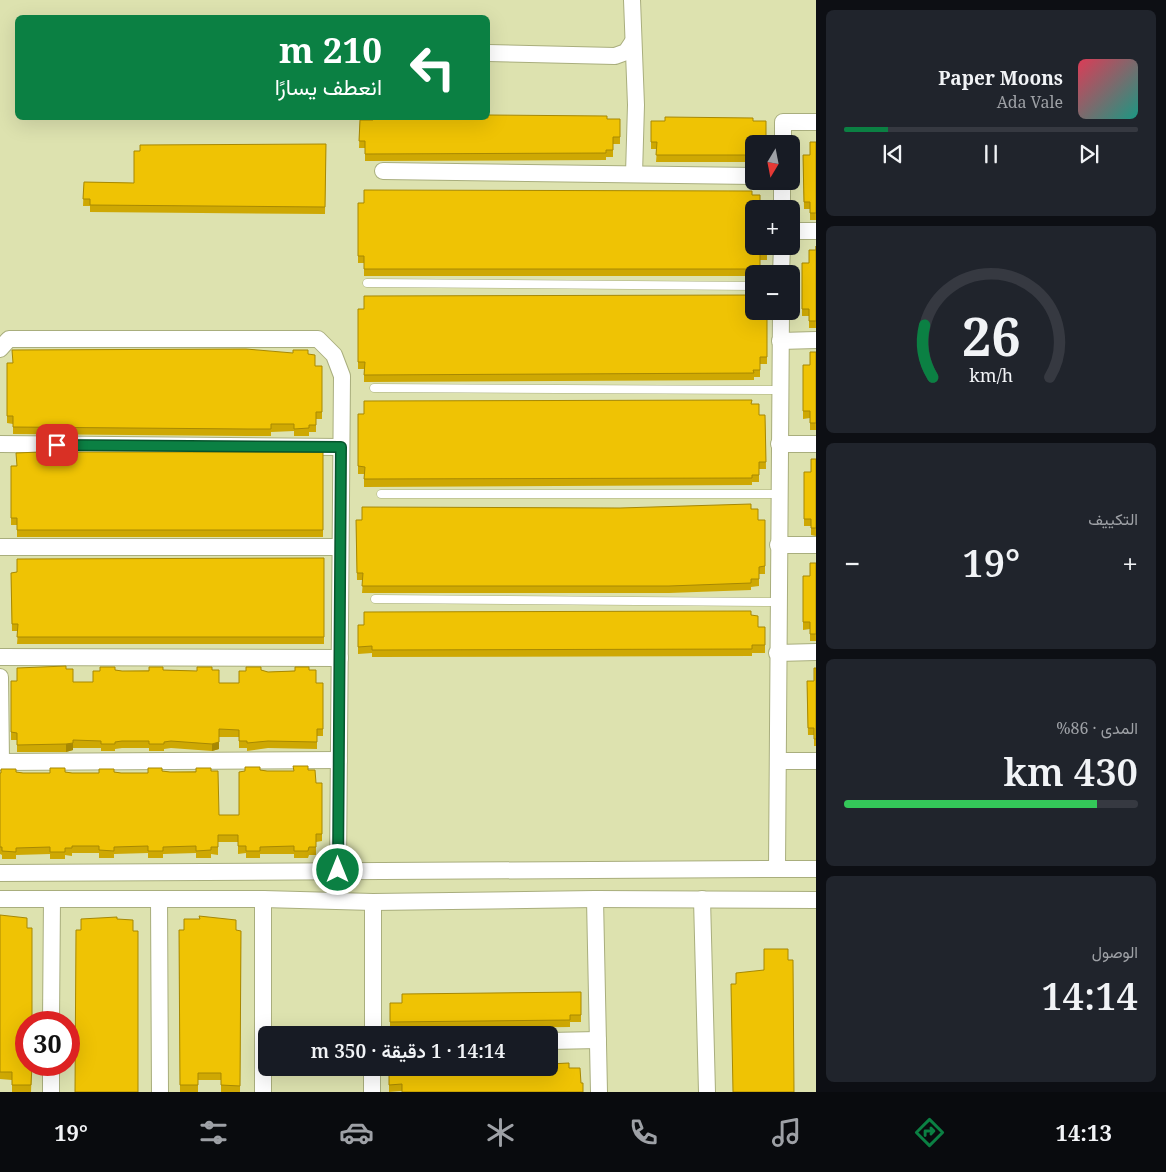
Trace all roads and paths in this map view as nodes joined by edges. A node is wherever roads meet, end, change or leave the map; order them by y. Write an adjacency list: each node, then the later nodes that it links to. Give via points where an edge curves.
1 (632, 0): 2 (street)
2 (632, 43): 3 (street, via 626,52 616,56); 7 (street, via 636,105)
3 (490, 53)
4 (816, 122): 5 (street, via 783,122)
5 (783, 135)
6 (383, 171): 7 (street)
7 (634, 174): 8 (street)
8 (745, 176)
9 (800, 231): 10 (street)
10 (816, 231)
11 (367, 283): 12 (lane)
12 (745, 286)
13 (781, 320): 15 (street)
14 (816, 340): 15 (street)
15 (780, 341): 18 (street)
16 (0, 349): 22 (street, via 9,339 318,339 334,355 342,376)
17 (374, 388): 18 (lane)
18 (780, 390): 20 (street)
19 (0, 444): 22 (street)
20 (779, 444): 21 (street); 24 (street)
21 (816, 444)
22 (341, 447): 28 (street)
23 (381, 494): 24 (lane)
24 (779, 494): 25 (street)
25 (778, 545): 26 (street); 30 (street)
26 (816, 545)
27 (0, 546): 28 (street)
28 (340, 547): 34 (street)
29 (375, 599): 30 (lane)
30 (778, 602): 31 (street)
31 (777, 652): 32 (street); 37 (street)
32 (816, 652)
33 (0, 657): 34 (street)
34 (340, 658): 36 (street)
35 (0, 677): 39 (street)
36 (339, 760): 39 (street); 42 (street)
37 (779, 760): 38 (street); 40 (street)
38 (816, 761)
39 (0, 762)
40 (777, 868): 41 (street); 42 (street)
41 (816, 868)
42 (338, 870): 43 (street)
43 (0, 873)
44 (0, 899): 45 (street)
45 (52, 899): 46 (street); 52 (street)
46 (159, 899): 47 (street); 59 (street)
47 (263, 899): 51 (street); 60 (street)
48 (595, 899): 49 (street); 51 (street); 54 (street)
49 (702, 899): 50 (street); 63 (street)
50 (816, 900)
51 (373, 902): 53 (street)
52 (51, 1011)
53 (373, 1026)
54 (598, 1040): 55 (street); 62 (street)
55 (558, 1041)
56 (51, 1076): 58 (street)
57 (372, 1076): 61 (street)
58 (51, 1092)
59 (160, 1092)
60 (263, 1092)
61 (372, 1092)
62 (599, 1092)
63 (707, 1092)

